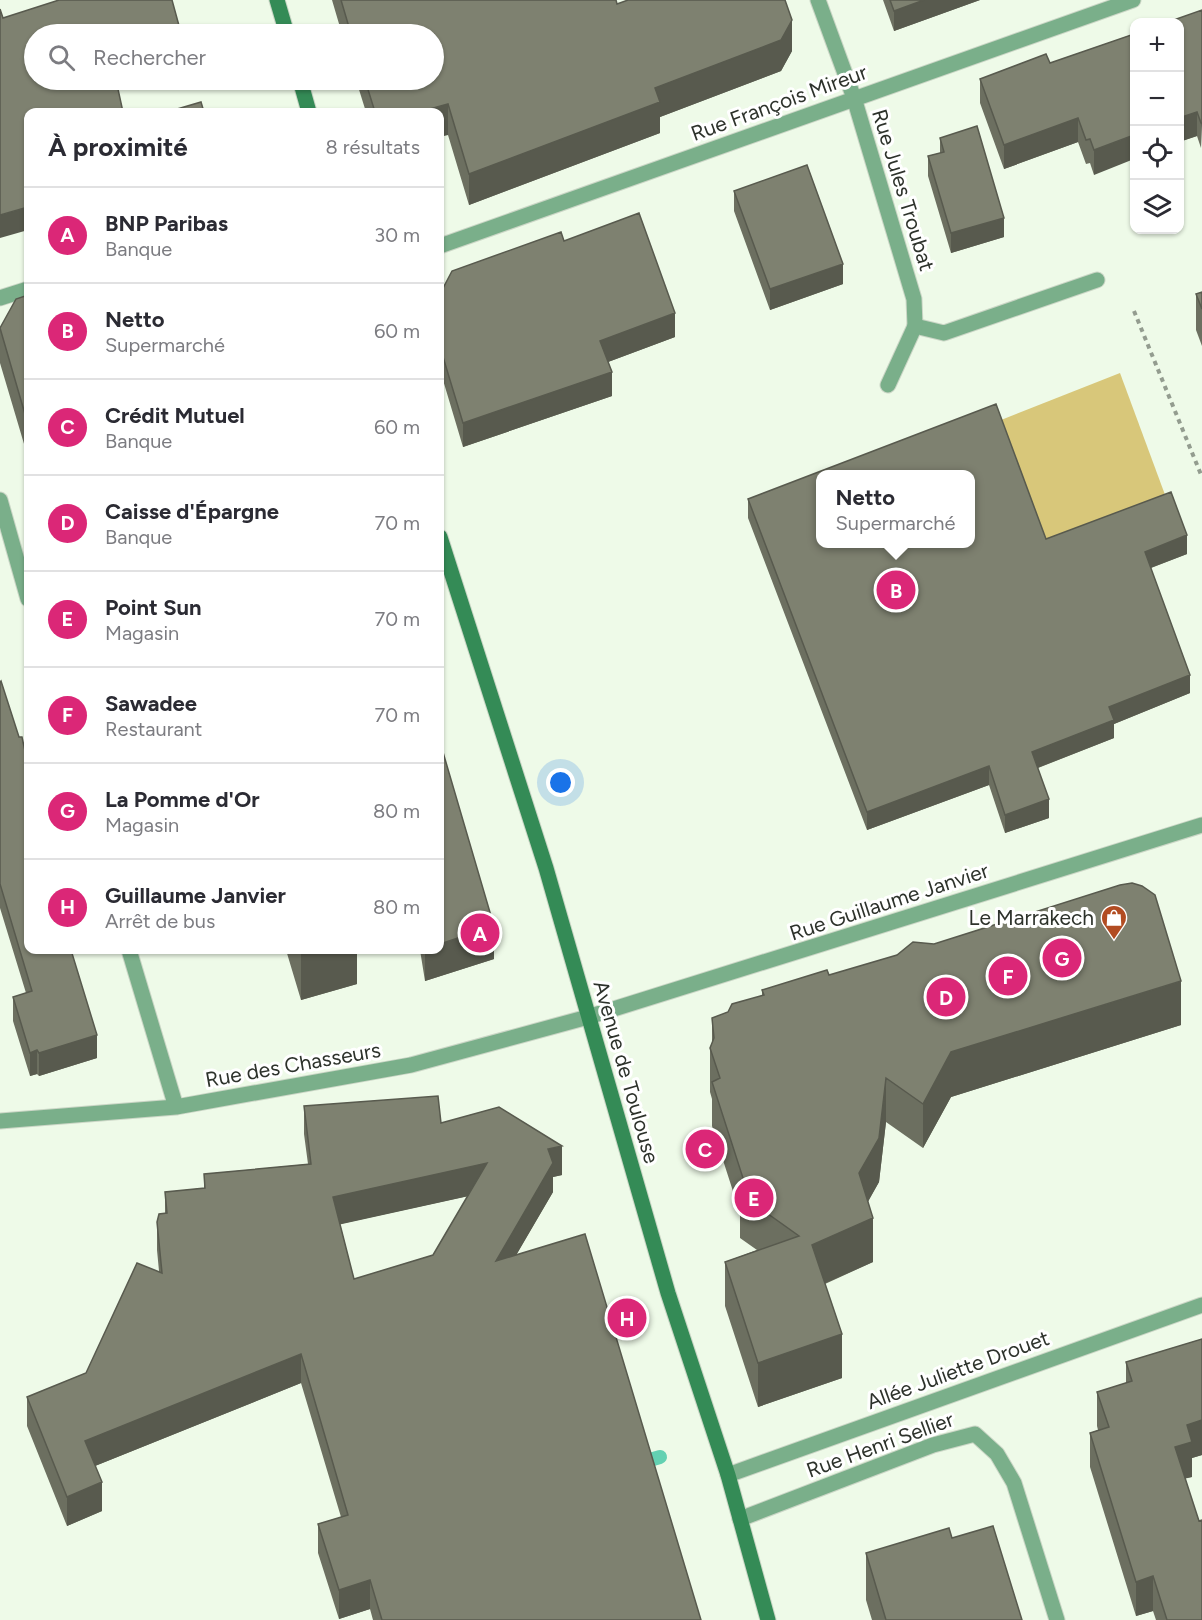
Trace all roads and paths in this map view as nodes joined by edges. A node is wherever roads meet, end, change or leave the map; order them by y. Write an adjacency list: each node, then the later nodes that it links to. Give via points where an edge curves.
1 (277, 0): 4 (main road)
2 (818, 0): 6 (street, Rue Jules Troubat)
3 (1133, 0): 6 (street, Rue François Mireur)
4 (284, 24)
5 (303, 90): 7 (main road)
6 (854, 99): 8 (street, Rue François Mireur); 13 (street, Rue Jules Troubat, via 914,299)
7 (308, 108)
8 (444, 245)
9 (1097, 280): 13 (street, via 944,333)
10 (24, 290): 11 (street)
11 (0, 298)
12 (1134, 311): 15 (path)
13 (915, 326): 14 (street)
14 (888, 385)
15 (1202, 477)
16 (0, 500): 18 (street)
17 (444, 549): 21 (main road, Avenue de Toulouse, via 546,868)
18 (24, 585)
19 (1202, 825): 21 (street, Rue Guillaume Janvier)
20 (130, 954): 22 (street)
21 (588, 1017): 22 (street, Rue des Chasseurs, via 411,1065); 25 (main road, Avenue de Toulouse, via 668,1293)
22 (176, 1107): 23 (street, Rue des Chasseurs)
23 (0, 1121)
24 (1202, 1305): 25 (street, Allée Juliette Drouet)
25 (728, 1475): 26 (main road, Avenue de Toulouse)
26 (740, 1519): 27 (main road, Avenue de Toulouse); 28 (street, Rue Henri Sellier, via 933,1444 975,1434 997,1454 1014,1483)
27 (768, 1620)
28 (1057, 1620)

